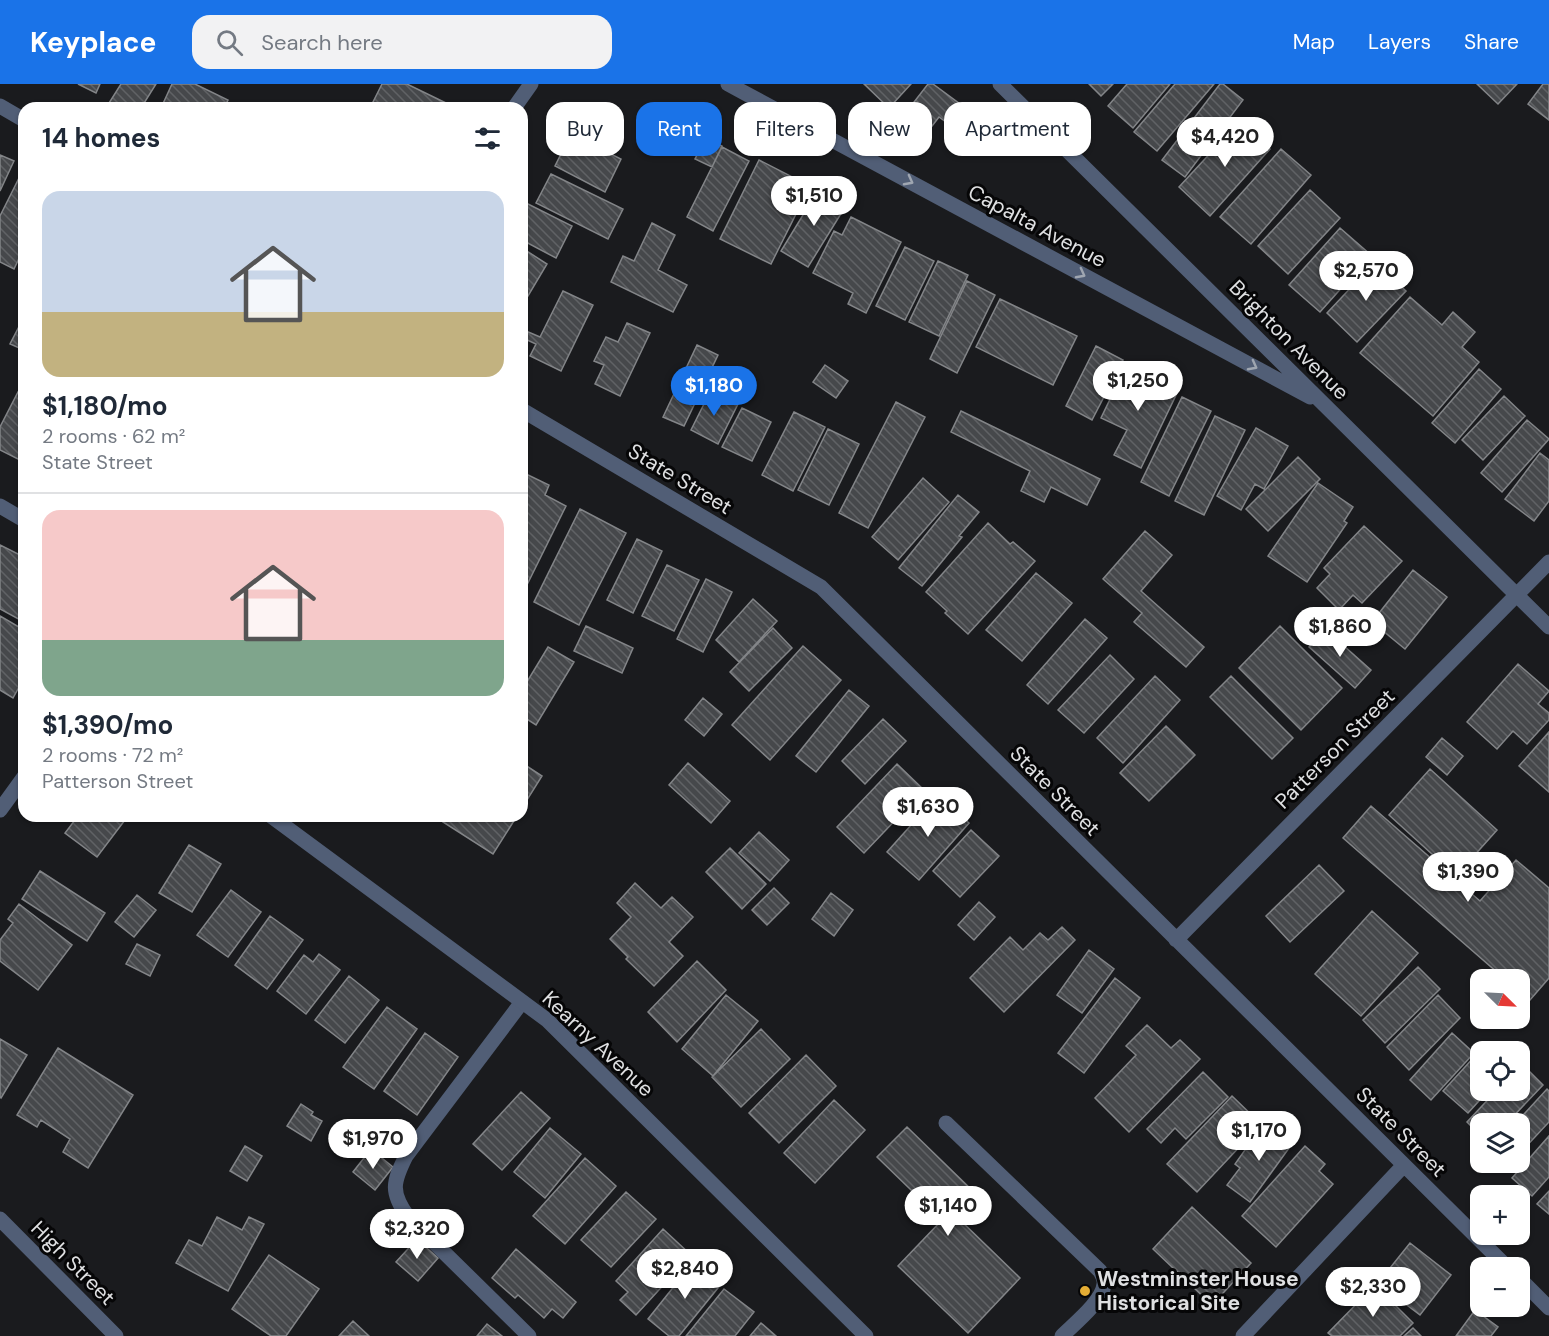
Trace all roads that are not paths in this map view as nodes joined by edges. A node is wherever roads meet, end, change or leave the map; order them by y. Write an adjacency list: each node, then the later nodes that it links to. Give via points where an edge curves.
1 (531, 84): 4 (street)
2 (729, 84): 7 (street, Capalta Avenue, one-way to 7)
3 (1000, 84): 7 (street, Brighton Avenue)
4 (518, 102)
5 (0, 106): 6 (street)
6 (18, 116)
7 (1325, 405): 12 (street, Brighton Avenue)
8 (528, 414): 17 (street, State Street, via 821,587)
9 (0, 506): 10 (street)
10 (18, 516)
11 (1549, 562): 12 (street, Patterson Street)
12 (1517, 595): 13 (street, Brighton Avenue); 17 (street, Patterson Street)
13 (1549, 627)
14 (18, 785): 15 (street)
15 (0, 810)
16 (279, 822): 18 (street, Kearny Avenue)
17 (1176, 940): 20 (street, State Street)
18 (522, 1002): 26 (street, via 406,1156 396,1176 395,1191 408,1216); 27 (street, Kearny Avenue, via 547,1020)
19 (946, 1124): 28 (street, via 1104,1278 1099,1298)
20 (1404, 1165): 22 (street, State Street); 29 (street)
21 (0, 1219): 25 (street, High Street)
22 (1497, 1257)
23 (1530, 1289): 24 (street)
24 (1549, 1308)
25 (116, 1336)
26 (529, 1336)
27 (866, 1336)
28 (1062, 1336)
29 (1243, 1336)

